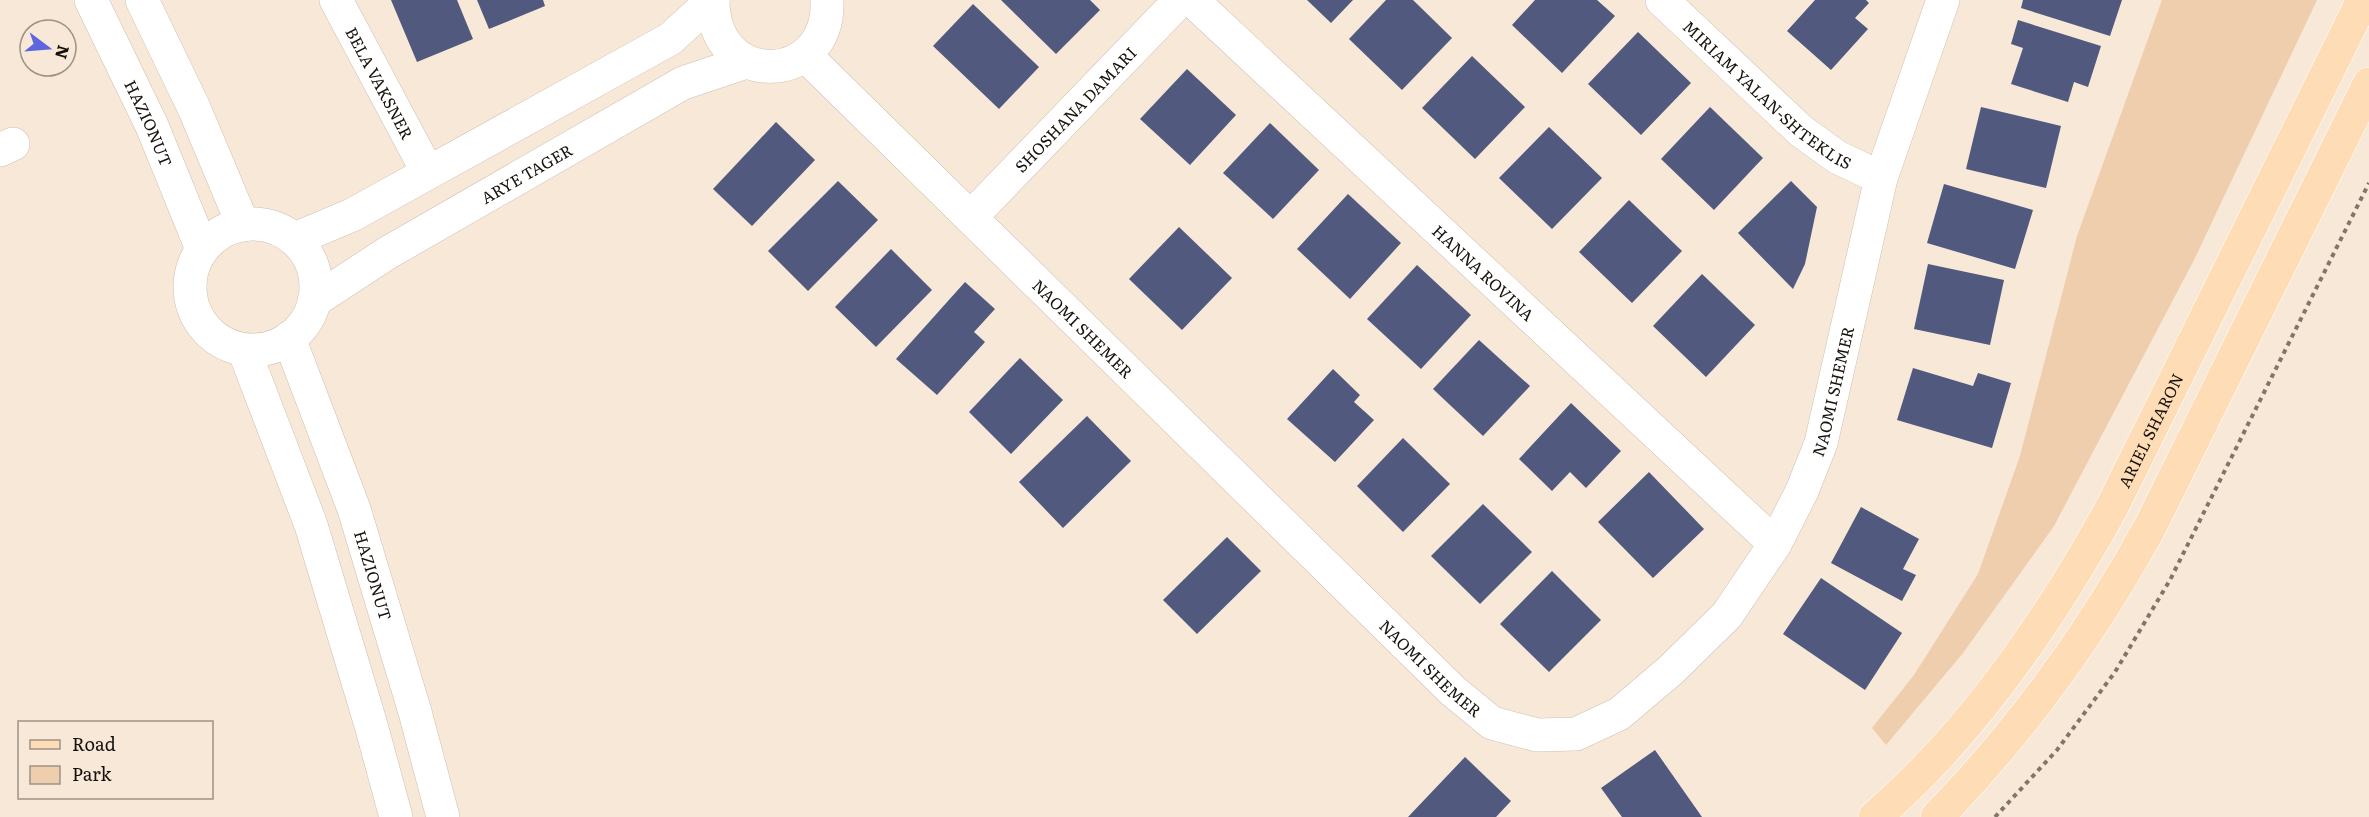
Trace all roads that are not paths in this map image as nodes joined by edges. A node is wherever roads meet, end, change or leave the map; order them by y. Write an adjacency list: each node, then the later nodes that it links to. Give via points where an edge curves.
1 (91, 0): 19 (street, HAZIONUT, via 152,126)
2 (142, 0): 17 (street, via 194,108)
3 (336, 0): 14 (street, BELA VAKSNER)
4 (713, 0): 12 (street, via 713,19 719,36); 18 (street, via 670,39 352,214)
5 (827, 0): 11 (street, via 824,30)
6 (1180, 0): 16 (street, SHOSHANA DAMARI)
7 (1192, 0): 23 (street, HANNA ROVINA)
8 (1662, 0): 15 (street, MIRIAM YALAN-SHTEKLIS, via 1801,131 1837,157)
9 (1943, 0): 15 (street, NAOMI SHEMER)
10 (2363, 0): 26 (main road, ARIEL SHARON, via 2081,563 1992,690 1945,748)
11 (805, 55): 12 (street, via 776,66); 16 (street, NAOMI SHEMER)
12 (746, 62): 20 (street, ARYE TAGER, via 683,82 389,252)
13 (2369, 84): 27 (main road, via 2118,586 2026,716)
14 (425, 167)
15 (1881, 178): 23 (street, NAOMI SHEMER, via 1821,443)
16 (971, 217): 23 (street, NAOMI SHEMER, via 1454,691 1492,723 1537,735 1576,734 1618,714 1671,670 1726,615)
17 (243, 225): 18 (street, via 270,227); 19 (street, via 213,237)
18 (295, 240): 20 (street, via 313,267)
19 (202, 249): 22 (street, via 189,290 194,311 206,330 223,343)
20 (314, 301): 21 (street, via 305,322)
21 (289, 338): 22 (street, via 267,348); 25 (street, HAZIONUT, via 354,509)
22 (243, 350): 24 (street, via 311,525)
23 (1775, 544)
24 (396, 817)
25 (443, 817)
26 (1875, 817)
27 (1937, 817)

